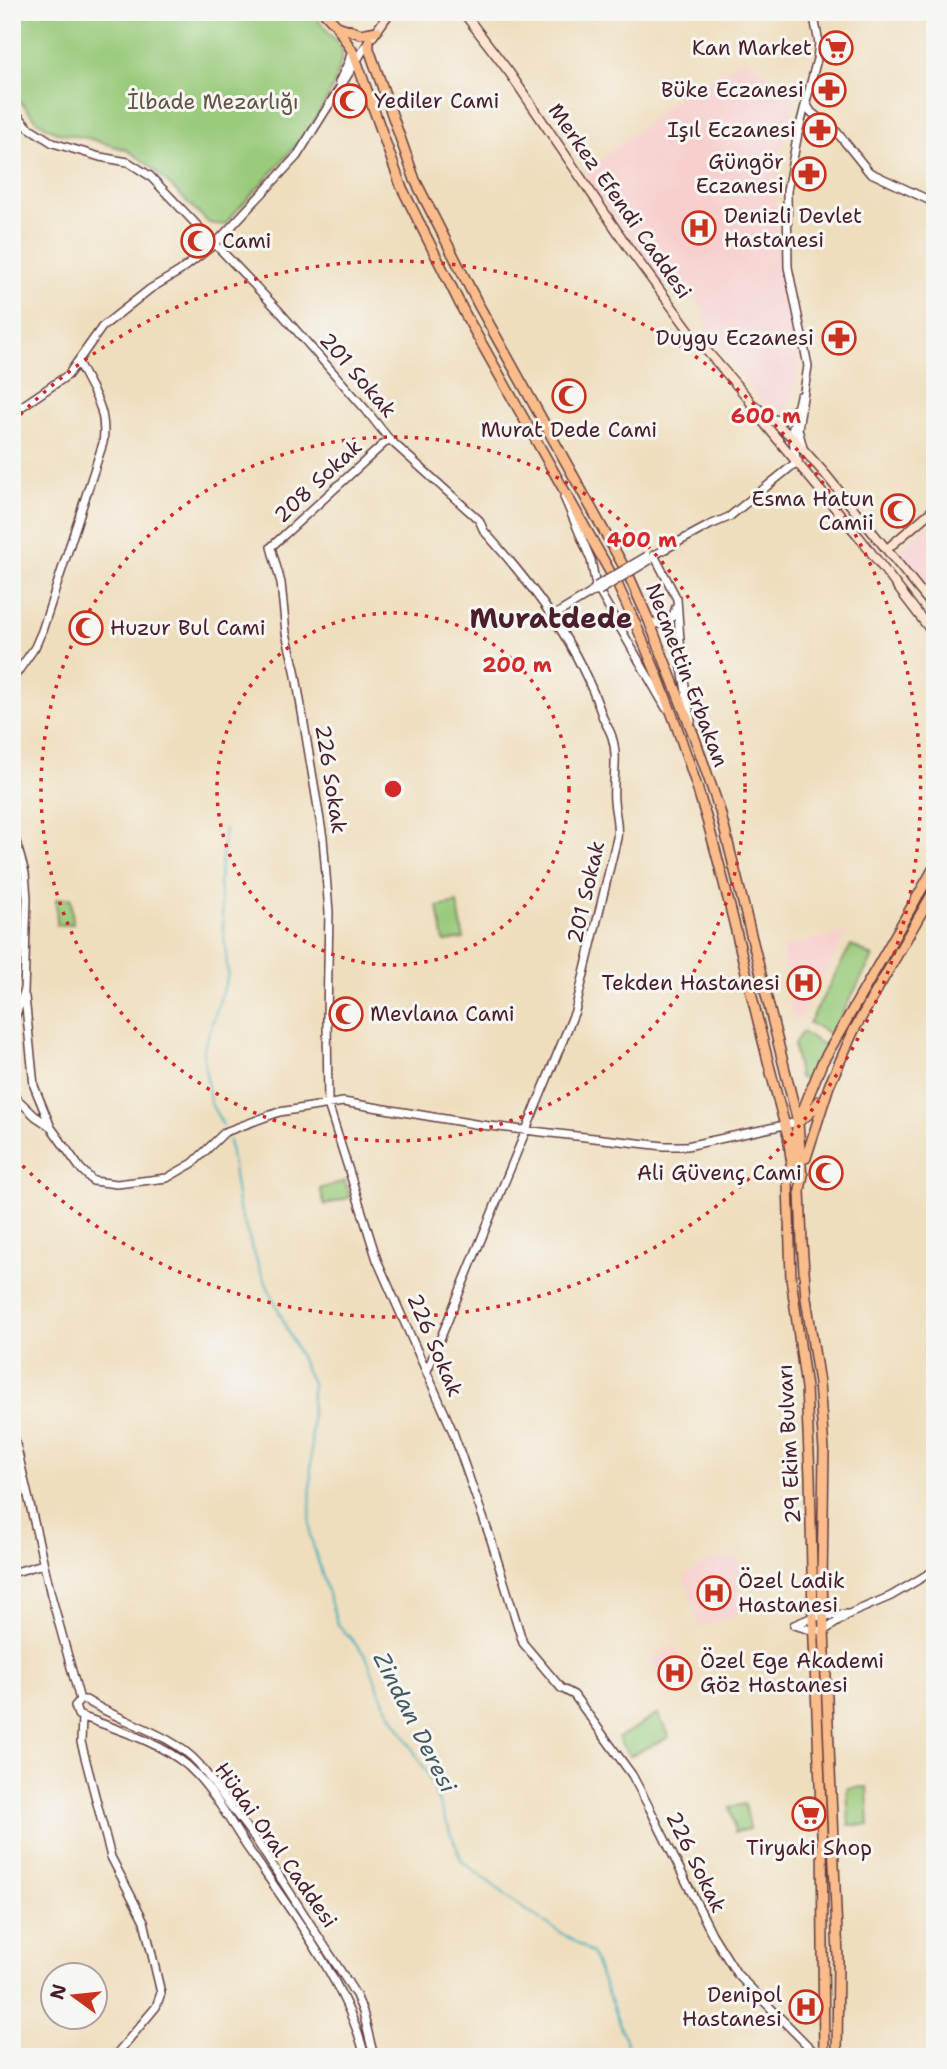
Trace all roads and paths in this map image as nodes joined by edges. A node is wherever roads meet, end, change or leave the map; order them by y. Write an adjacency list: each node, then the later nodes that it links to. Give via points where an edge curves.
1 (324, 12): 5 (main road, Necmettin Erbakan)
2 (390, 12): 6 (main road)
3 (463, 12): 21 (main road, Merkez Efendi Caddesi, via 692,334)
4 (813, 12): 13 (street, via 819,43)
5 (336, 25): 6 (main road, via 351,33); 8 (main road, Necmettin Erbakan)
6 (377, 31): 7 (main road)
7 (369, 41): 9 (street); 39 (main road, Necmettin Erbakan, via 415,180)
8 (352, 49): 9 (main road, Necmettin Erbakan); 12 (street)
9 (357, 60): 10 (street); 11 (main road, Necmettin Erbakan)
10 (346, 80): 11 (street); 12 (street)
11 (364, 83): 25 (main road, Necmettin Erbakan, via 401,186 465,314)
12 (335, 96): 16 (street, via 297,156)
13 (806, 103): 15 (street, via 869,172); 18 (street, via 788,181 786,225 788,267 808,362)
14 (12, 108): 16 (street, 201 Sokak, via 28,127 53,144 128,162 150,176)
15 (935, 203)
16 (216, 243): 17 (street, via 102,327); 23 (street, 201 Sokak)
17 (78, 362): 20 (street, via 68,375); 41 (street, via 103,410 103,443 42,631)
18 (807, 379): 19 (street); 22 (street)
19 (797, 405): 21 (street, via 789,417); 22 (street)
20 (12, 413)
21 (767, 421): 22 (main road); 24 (main road)
22 (793, 434): 24 (street); 27 (main road)
23 (389, 439): 30 (street, 208 Sokak); 38 (street, 201 Sokak, via 479,520)
24 (797, 460): 29 (main road); 32 (street, via 729,517)
25 (555, 474): 35 (street, via 591,560); 42 (main road, Necmettin Erbakan, via 624,598)
26 (935, 508): 28 (main road)
27 (876, 536): 28 (main road); 31 (main road)
28 (900, 538): 31 (main road); 33 (main road)
29 (863, 542): 31 (main road); 34 (main road)
30 (271, 547): 53 (street, 226 Sokak, via 281,583 323,838 329,912)
31 (887, 549): 33 (main road); 34 (main road)
32 (650, 557): 35 (street, bridge); 36 (street)
33 (896, 560): 37 (main road)
34 (890, 578): 40 (main road)
35 (596, 590): 38 (street); 42 (street)
36 (677, 599): 39 (street, via 670,621 660,625); 43 (street, via 682,668)
37 (935, 609)
38 (553, 616): 57 (street, 201 Sokak, via 584,670 613,738 619,825 575,1012)
39 (649, 621): 43 (main road, Necmettin Erbakan)
40 (935, 636)
41 (12, 680)
42 (674, 721): 55 (main road, Necmettin Erbakan, via 707,820)
43 (694, 736): 49 (main road, Necmettin Erbakan, via 720,811)
44 (12, 828): 47 (street, via 27,898)
45 (935, 866): 51 (main road, 29 Ekim Bulvarı)
46 (935, 889): 50 (main road, 29 Ekim Bulvarı, via 854,1030)
47 (24, 992): 48 (street); 56 (street, via 34,1086)
48 (12, 1026)
49 (788, 1083): 51 (main road, via 798,1090); 54 (main road, Necmettin Erbakan)
50 (829, 1086): 54 (main road, via 814,1109); 59 (main road, 29 Ekim Bulvarı)
51 (811, 1087): 54 (main road, 29 Ekim Bulvarı)
52 (12, 1094): 56 (street)
53 (328, 1104): 56 (street, via 279,1112 225,1132 193,1163 167,1178 117,1184 93,1181); 57 (street, via 343,1102); 60 (street, 226 Sokak, via 377,1260)
54 (798, 1122): 55 (street); 58 (main road, 29 Ekim Bulvarı); 59 (main road)
55 (784, 1124): 57 (street, via 687,1146); 58 (main road, Necmettin Erbakan)
56 (50, 1126)
57 (525, 1130): 60 (street, 201 Sokak)
58 (791, 1158): 67 (main road, 29 Ekim Bulvarı, via 788,1233 806,1388)
59 (802, 1179): 66 (main road, 29 Ekim Bulvarı, via 806,1298 824,1450)
60 (427, 1371): 73 (street, 226 Sokak, via 453,1432 523,1643 561,1688 574,1695 632,1775 737,1974 813,2051)
61 (12, 1427): 62 (street)
62 (43, 1563): 64 (street); 70 (street)
63 (935, 1570): 65 (street)
64 (12, 1573)
65 (849, 1614): 66 (street); 69 (street)
66 (824, 1616): 67 (street); 69 (main road, 29 Ekim Bulvarı)
67 (813, 1617): 68 (main road, 29 Ekim Bulvarı); 68 (street, via 793,1625)
68 (814, 1630): 69 (street); 73 (main road, 29 Ekim Bulvarı)
69 (825, 1630): 77 (main road, 29 Ekim Bulvarı, via 838,1944)
70 (80, 1700): 71 (street); 72 (street, via 75,1711)
71 (92, 1704): 72 (street, via 93,1711); 76 (street, Hüdai Oral Caddesi, via 173,1743 199,1764 258,1843 343,1974 363,2012)
72 (84, 1717): 74 (street, via 81,1742 111,1857 144,1921 161,1993 156,2007); 75 (street, Hüdai Oral Caddesi, via 135,1736 189,1767 279,1893 337,1986 359,2032)
73 (824, 2055)
74 (114, 2057)
75 (365, 2057)
76 (374, 2057)
77 (837, 2057)

